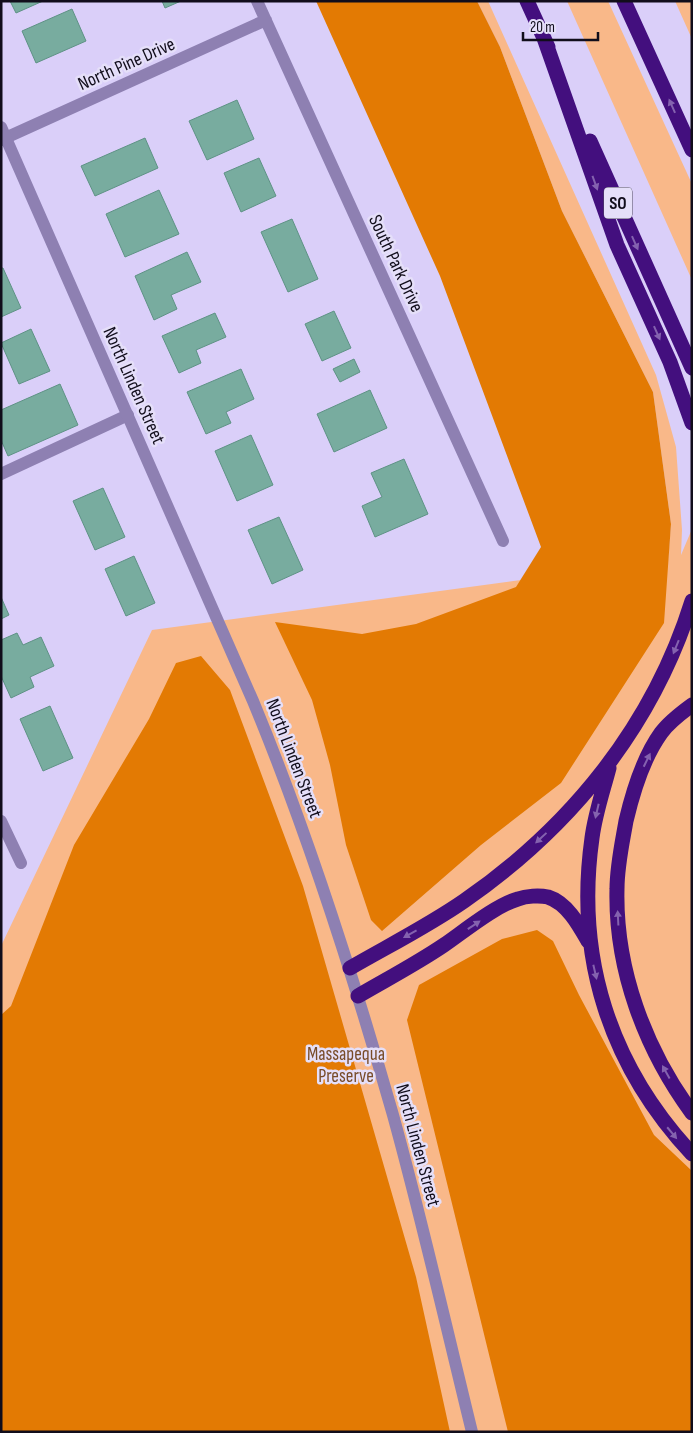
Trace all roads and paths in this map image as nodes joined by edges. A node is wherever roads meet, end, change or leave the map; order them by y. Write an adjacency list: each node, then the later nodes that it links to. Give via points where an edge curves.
1 (257, 1): 4 (street, South Park Drive)
2 (527, 1): 5 (highway, SO)
3 (624, 1): 7 (highway, one-way to 3)
4 (266, 20): 6 (street, North Pine Drive); 12 (street, South Park Drive)
5 (544, 38): 8 (highway, SO, one-way to 8); 10 (highway, one-way to 10, via 617,245 670,362)
6 (3, 135): 9 (street, North Linden Street)
7 (692, 150)
8 (692, 368)
9 (128, 416): 11 (street); 19 (street, North Linden Street, via 278,761)
10 (692, 423)
11 (1, 474)
12 (503, 541)
13 (692, 601): 15 (highway, one-way to 15, via 670,661 653,695)
14 (692, 705): 21 (highway, one-way to 14, via 650,1042 631,990 622,952 617,888 624,830 639,776 661,733)
15 (610, 764): 18 (highway, one-way to 18, via 592,838 588,902); 19 (highway, one-way to 19, via 557,824 496,877 463,902)
16 (1, 821): 17 (street)
17 (20, 863)
18 (590, 945): 20 (highway, one-way to 18, via 518,899 548,897 559,903 577,923); 22 (highway, one-way to 22, via 604,1006 629,1068 648,1101)
19 (350, 968): 20 (street, North Linden Street)
20 (358, 996): 23 (street, North Linden Street, via 396,1126)
21 (692, 1113)
22 (692, 1154)
23 (472, 1432)

